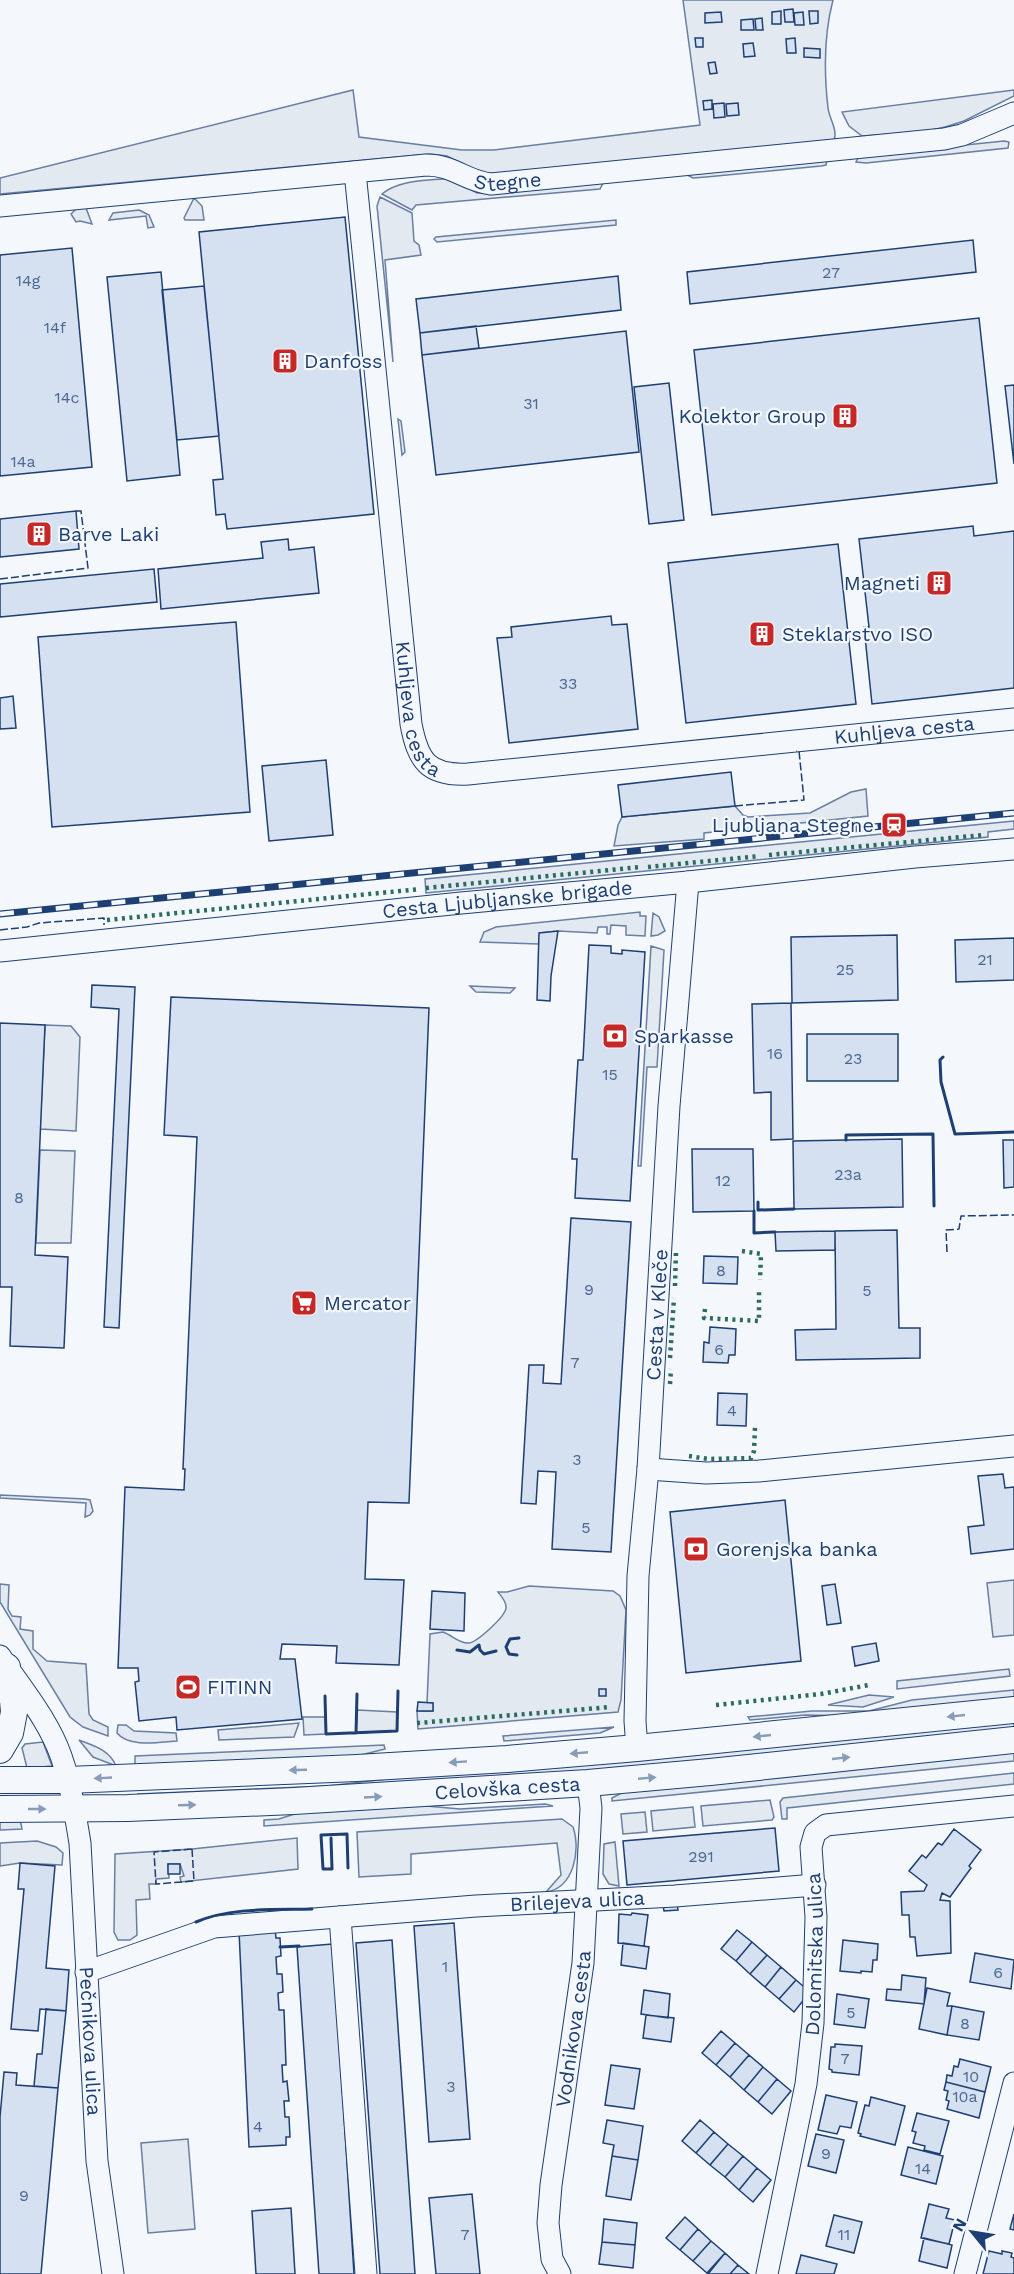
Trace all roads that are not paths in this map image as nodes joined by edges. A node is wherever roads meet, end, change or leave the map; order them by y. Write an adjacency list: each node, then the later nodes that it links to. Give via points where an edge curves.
1 (1014, 113): 2 (street, Stegne, via 944,139 491,184 472,180 443,165)
2 (356, 172): 3 (street, Stegne); 4 (street, Kuhljeva cesta, via 411,724 415,747 423,761 436,771 468,774)
3 (0, 206)
4 (1014, 719)
5 (1014, 849): 6 (street, Cesta Ljubljanske brigade)
6 (688, 882): 7 (street, Cesta Ljubljanske brigade); 9 (street, Cesta v Kleče, via 669,1106)
7 (0, 951)
8 (1014, 1446): 9 (street, via 759,1471)
9 (648, 1469): 13 (street, Cesta v Kleče, via 638,1576)
10 (4, 1662): 14 (main road, via 14,1712 10,1733); 16 (street, Pečnikova ulica, via 42,1718)
11 (1014, 1710): 13 (main road, Celovška cesta, one-way to 13)
12 (1014, 1740): 17 (main road, Celovška cesta, one-way to 12)
13 (637, 1748): 16 (main road, Celovška cesta, one-way to 16, via 409,1765)
14 (0, 1750)
15 (0, 1780): 16 (main road, Celovška cesta)
16 (68, 1780): 20 (street, Pečnikova ulica)
17 (588, 1783): 20 (main road, Celovška cesta, one-way to 17); 22 (street, Vodnikova cesta, via 591,1808)
18 (1014, 1806): 21 (street, Dolomitska ulica, via 826,1825 815,1833 811,1847)
19 (0, 1809): 20 (main road, Celovška cesta, one-way to 20)
20 (75, 1809): 24 (street, Pečnikova ulica)
21 (814, 1885): 22 (street, Brilejeva ulica); 29 (street, Dolomitska ulica, via 813,2023 806,2084)
22 (585, 1901): 23 (street, Brilejeva ulica, via 476,1905); 28 (street, Vodnikova cesta, via 584,1963 548,2223 552,2259)
23 (340, 1917): 24 (street, Brilejeva ulica, via 214,1927); 27 (street)
24 (86, 1972): 26 (street, Pečnikova ulica, via 97,2161)
25 (1014, 2083): 30 (street)
26 (113, 2274)
27 (366, 2274)
28 (560, 2274)
29 (766, 2274)
30 (965, 2274)

